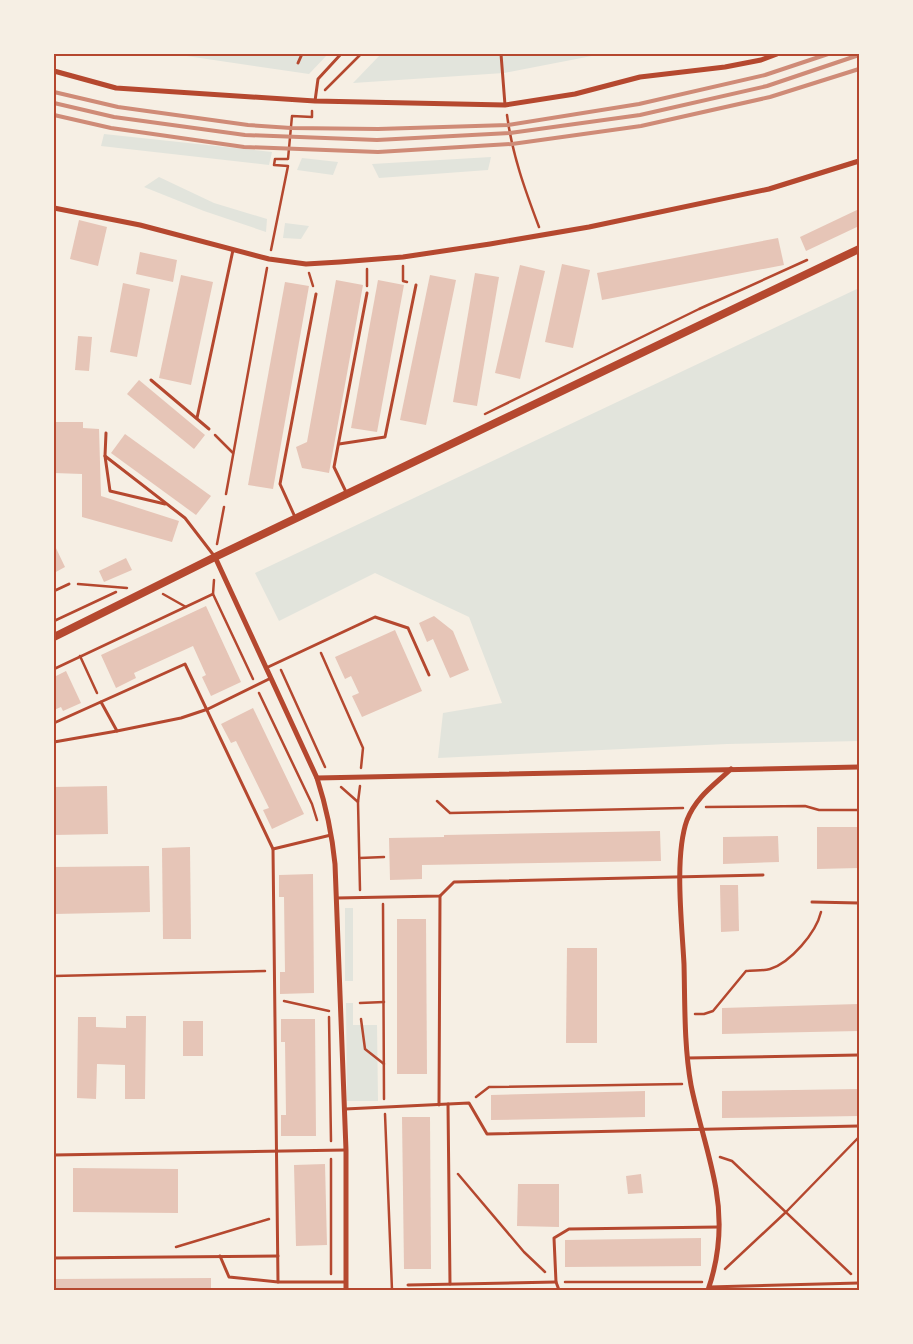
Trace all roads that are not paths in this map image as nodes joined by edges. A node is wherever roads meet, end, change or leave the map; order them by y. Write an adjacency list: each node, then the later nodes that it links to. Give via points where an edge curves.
1 (302, 54): 5 (lane)
2 (341, 54): 7 (lane, via 318,79)
3 (501, 54): 8 (lane)
4 (776, 54): 8 (street, via 725,67 640,77 575,94)
5 (298, 63)
6 (54, 72): 7 (street, via 116,88)
7 (315, 101): 8 (street)
8 (506, 105)
9 (859, 161): 11 (street, via 769,189 589,227 403,257 306,264)
10 (54, 208): 11 (street, via 140,225)
11 (233, 250): 17 (lane)
12 (859, 250): 22 (street)
13 (416, 285): 20 (lane, via 385,437)
14 (367, 293): 20 (lane)
15 (316, 294): 24 (lane, via 280,484)
16 (151, 380): 17 (lane)
17 (197, 418): 18 (lane)
18 (209, 428)
19 (106, 433): 21 (lane)
20 (339, 444): 22 (lane, via 334,467)
21 (105, 456): 23 (lane); 23 (lane, via 110,491)
22 (347, 494): 24 (street)
23 (168, 504): 25 (lane, via 185,518)
24 (296, 518): 25 (street)
25 (215, 557): 28 (street); 29 (street)
26 (69, 584): 27 (lane)
27 (54, 591)
28 (54, 637)
29 (266, 668): 30 (lane, via 375,617 408,628); 31 (street)
30 (430, 675)
31 (271, 678): 33 (lane); 39 (street)
32 (101, 702): 33 (lane, via 186,664); 34 (lane); 35 (lane)
33 (208, 709): 35 (lane); 41 (lane)
34 (54, 723)
35 (117, 732): 36 (lane)
36 (54, 742)
37 (859, 766): 38 (street)
38 (731, 769): 39 (street); 43 (street, via 697,800 687,821)
39 (317, 778): 40 (street)
40 (332, 834): 41 (lane); 45 (street)
41 (273, 849): 56 (lane)
42 (763, 875): 43 (lane)
43 (680, 877): 44 (lane, via 454,882); 49 (street)
44 (440, 896): 45 (lane); 51 (lane)
45 (336, 898): 52 (street)
46 (812, 902): 47 (lane)
47 (859, 903)
48 (859, 1055): 49 (lane)
49 (687, 1058): 54 (street)
50 (448, 1104): 51 (lane); 54 (lane, via 469,1104 487,1134); 66 (lane)
51 (439, 1105): 52 (lane)
52 (344, 1109): 55 (street)
53 (859, 1126): 54 (lane)
54 (701, 1129): 58 (street, via 716,1190)
55 (346, 1150): 56 (lane); 63 (street)
56 (276, 1151): 57 (lane); 60 (lane)
57 (54, 1155)
58 (719, 1227): 64 (lane, via 568,1229 554,1238); 68 (street, via 718,1252)
59 (220, 1256): 60 (lane); 61 (lane); 62 (lane, via 229,1277)
60 (278, 1256): 62 (lane)
61 (54, 1258)
62 (278, 1282): 63 (lane)
63 (346, 1282): 69 (street)
64 (556, 1282): 66 (lane); 70 (lane)
65 (859, 1283): 68 (lane)
66 (450, 1284): 67 (lane)
67 (408, 1285)
68 (709, 1289)
69 (346, 1290)
70 (559, 1290)

